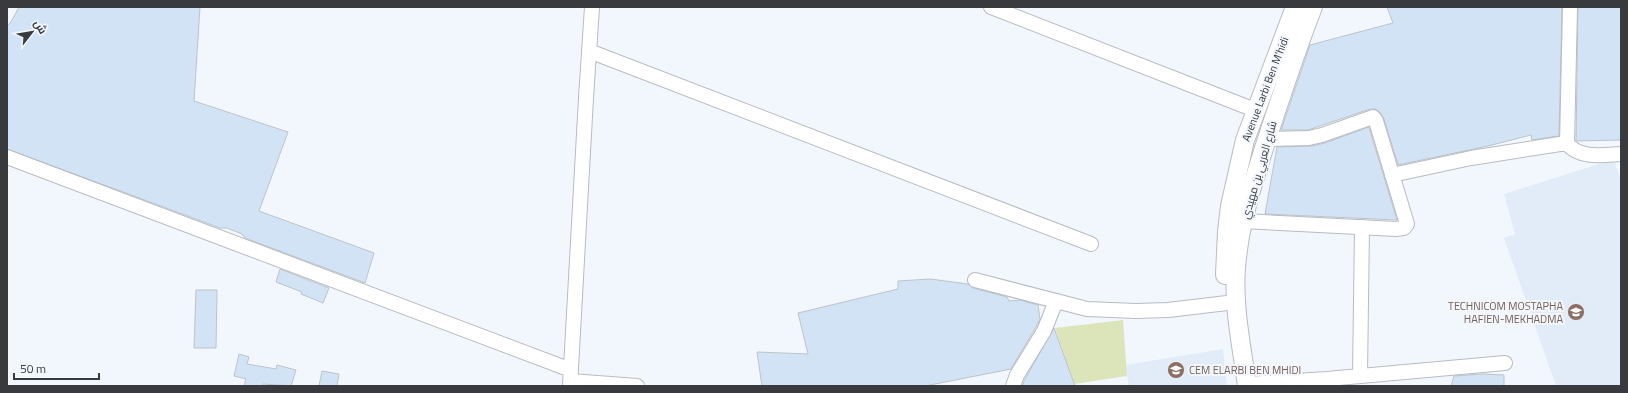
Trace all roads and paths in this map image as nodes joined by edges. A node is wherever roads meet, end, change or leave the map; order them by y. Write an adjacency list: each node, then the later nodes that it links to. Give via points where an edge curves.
1 (592, 7): 6 (street)
2 (991, 7): 7 (street)
3 (1295, 7): 7 (main road, Avenue Larbi Ben M'hidi)
4 (1313, 7): 8 (main road, شارع العربي بن مهيدي, via 1292,60)
5 (1570, 7): 9 (street)
6 (589, 52): 15 (street); 21 (street)
7 (1256, 110): 18 (main road, Avenue Larbi Ben M'hidi, via 1245,140 1230,206 1225,260)
8 (1267, 139): 12 (street, via 1316,136 1373,117); 13 (main road, شارع العربي بن مهيدي, via 1248,198)
9 (1567, 144): 10 (street, via 1578,153); 12 (street, via 1471,158)
10 (1621, 154)
11 (7, 157): 21 (street)
12 (1392, 175): 14 (street, via 1406,226 1396,229)
13 (1244, 221): 14 (street); 22 (main road, شارع العربي بن مهيدي, via 1236,267 1236,306)
14 (1362, 227): 20 (street)
15 (1091, 244)
16 (975, 280): 17 (street)
17 (1056, 301): 18 (street, via 1086,309 1136,311); 24 (street, via 1044,331)
18 (1227, 303): 22 (main road, Avenue Larbi Ben M'hidi)
19 (1505, 363): 20 (street)
20 (1360, 376): 22 (street)
21 (571, 379): 23 (street)
22 (1243, 385)
23 (637, 386)
24 (1013, 386)

